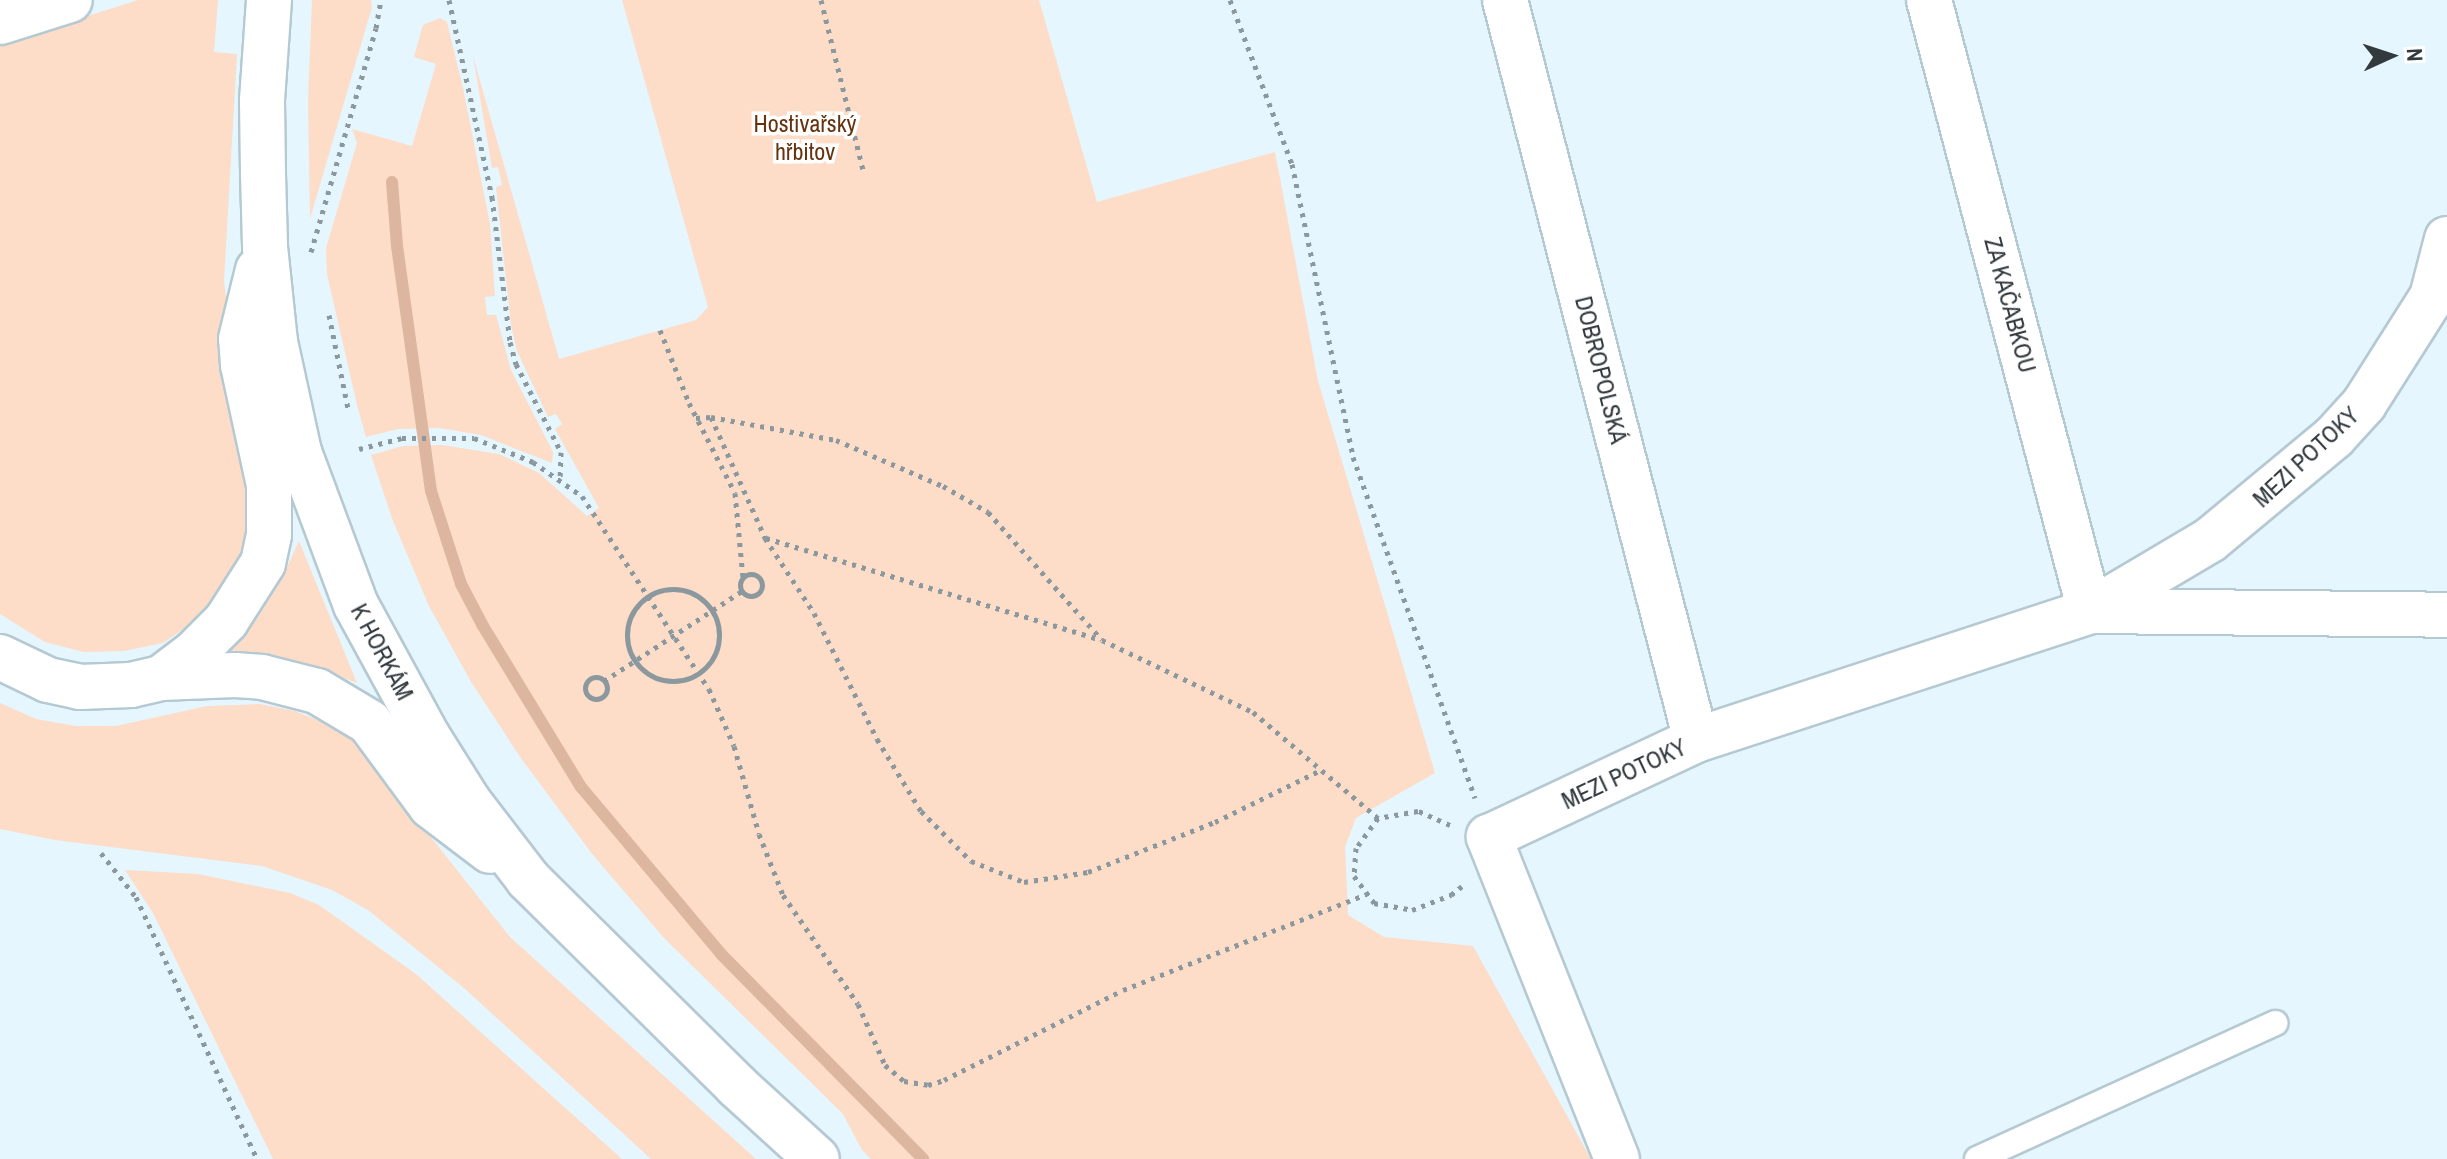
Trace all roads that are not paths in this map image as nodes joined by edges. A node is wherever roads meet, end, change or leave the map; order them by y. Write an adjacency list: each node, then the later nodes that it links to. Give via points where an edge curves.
1 (70, 0): 5 (street)
2 (1505, 0): 12 (street, DOBROPOLSKÁ)
3 (1929, 0): 8 (street, ZA KAČABKOU)
4 (267, 18): 7 (street, K HORKÁM, via 262,101)
5 (0, 22)
6 (2447, 239): 8 (street, MEZI POTOKY, via 2439,279 2421,317 2364,404 2334,437 2210,540)
7 (265, 247): 11 (street, via 241,339 269,485 263,563 226,621); 13 (street, K HORKÁM, via 284,396 337,561 381,656 428,737)
8 (2090, 611): 9 (street, MEZI POTOKY); 12 (street, MEZI POTOKY)
9 (2447, 615)
10 (0, 657): 11 (street, via 48,680 80,687)
11 (161, 678): 13 (street, via 262,677 339,701 381,733 440,814)
12 (1696, 740): 16 (street, MEZI POTOKY, via 1489,837)
13 (528, 879): 15 (street, K HORKÁM)
14 (2275, 1023): 17 (lane)
15 (817, 1159)
16 (1617, 1159)
17 (1977, 1159)

